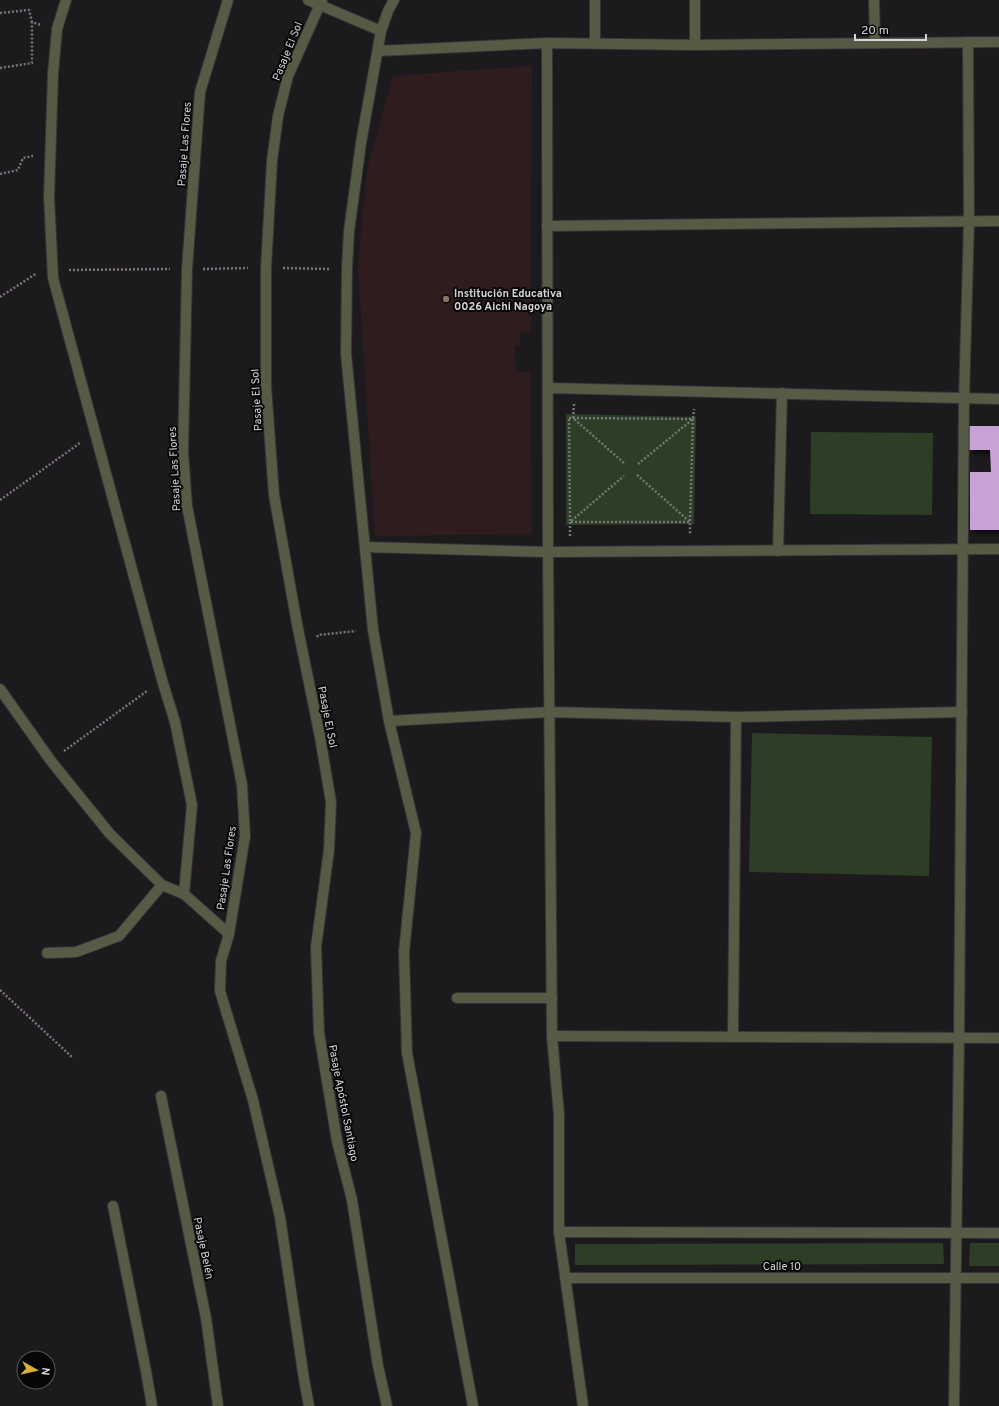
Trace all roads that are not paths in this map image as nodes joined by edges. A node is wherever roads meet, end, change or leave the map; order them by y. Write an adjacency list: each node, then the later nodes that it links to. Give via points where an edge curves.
1 (66, 0): 36 (street, via 57,29 53,74 49,196 53,278 175,722 192,805)
2 (228, 0): 37 (street, Pasaje Las Flores, via 200,92 186,269 183,452 187,506 242,785 245,836)
3 (308, 0): 8 (street)
4 (394, 0): 9 (street)
5 (595, 0): 14 (street)
6 (695, 0): 15 (street)
7 (874, 0): 10 (street)
8 (320, 2): 9 (street); 34 (street, Pasaje El Sol, via 288,76 278,116 272,161 266,268 266,386 274,495)
9 (381, 31): 16 (street)
10 (875, 42): 11 (street); 15 (street)
11 (968, 42): 12 (street); 18 (street)
12 (999, 42)
13 (547, 43): 14 (street); 16 (street); 19 (street)
14 (594, 43): 15 (street)
15 (695, 45)
16 (378, 51): 24 (street, via 361,143 347,269 346,354)
17 (999, 221): 18 (street)
18 (968, 222): 19 (street); 22 (street)
19 (548, 226): 20 (street)
20 (548, 388): 21 (street); 28 (street)
21 (782, 393): 22 (street); 27 (street)
22 (964, 399): 23 (street); 25 (street)
23 (999, 399)
24 (365, 547): 28 (street); 33 (street, via 373,630)
25 (963, 549): 26 (street); 27 (street); 31 (street)
26 (999, 549)
27 (778, 551): 28 (street)
28 (548, 552): 30 (street)
29 (0, 689): 35 (street, via 51,761 110,834)
30 (550, 712): 32 (street); 33 (street); 40 (street)
31 (962, 712): 32 (street); 43 (street)
32 (736, 717): 42 (street)
33 (390, 721): 57 (street, via 416,834 404,952 407,1053)
34 (331, 802): 56 (street, Pasaje Apóstol Santiago, via 329,850 316,947 319,1033 337,1141 352,1200 378,1366)
35 (162, 885): 36 (street); 38 (street, via 119,936 76,952)
36 (184, 894): 37 (street)
37 (229, 934): 55 (street, Pasaje Las Flores, via 221,961 220,990 252,1100 280,1217)
38 (47, 953)
39 (457, 998): 40 (street)
40 (552, 998): 41 (street)
41 (552, 1036): 42 (street); 47 (street, via 559,1116)
42 (733, 1037): 43 (street)
43 (959, 1038): 44 (street); 48 (street)
44 (999, 1038)
45 (161, 1096): 54 (street, Pasaje Belén, via 206,1318)
46 (113, 1206): 53 (street)
47 (559, 1232): 48 (street); 50 (street)
48 (957, 1233): 49 (street); 51 (street)
49 (999, 1233)
50 (565, 1278): 51 (street, Calle 10); 58 (street)
51 (956, 1278): 52 (street, Calle 10); 59 (street)
52 (999, 1278)
53 (152, 1406)
54 (218, 1406)
55 (309, 1406)
56 (387, 1406)
57 (473, 1406)
58 (584, 1406)
59 (954, 1406)

